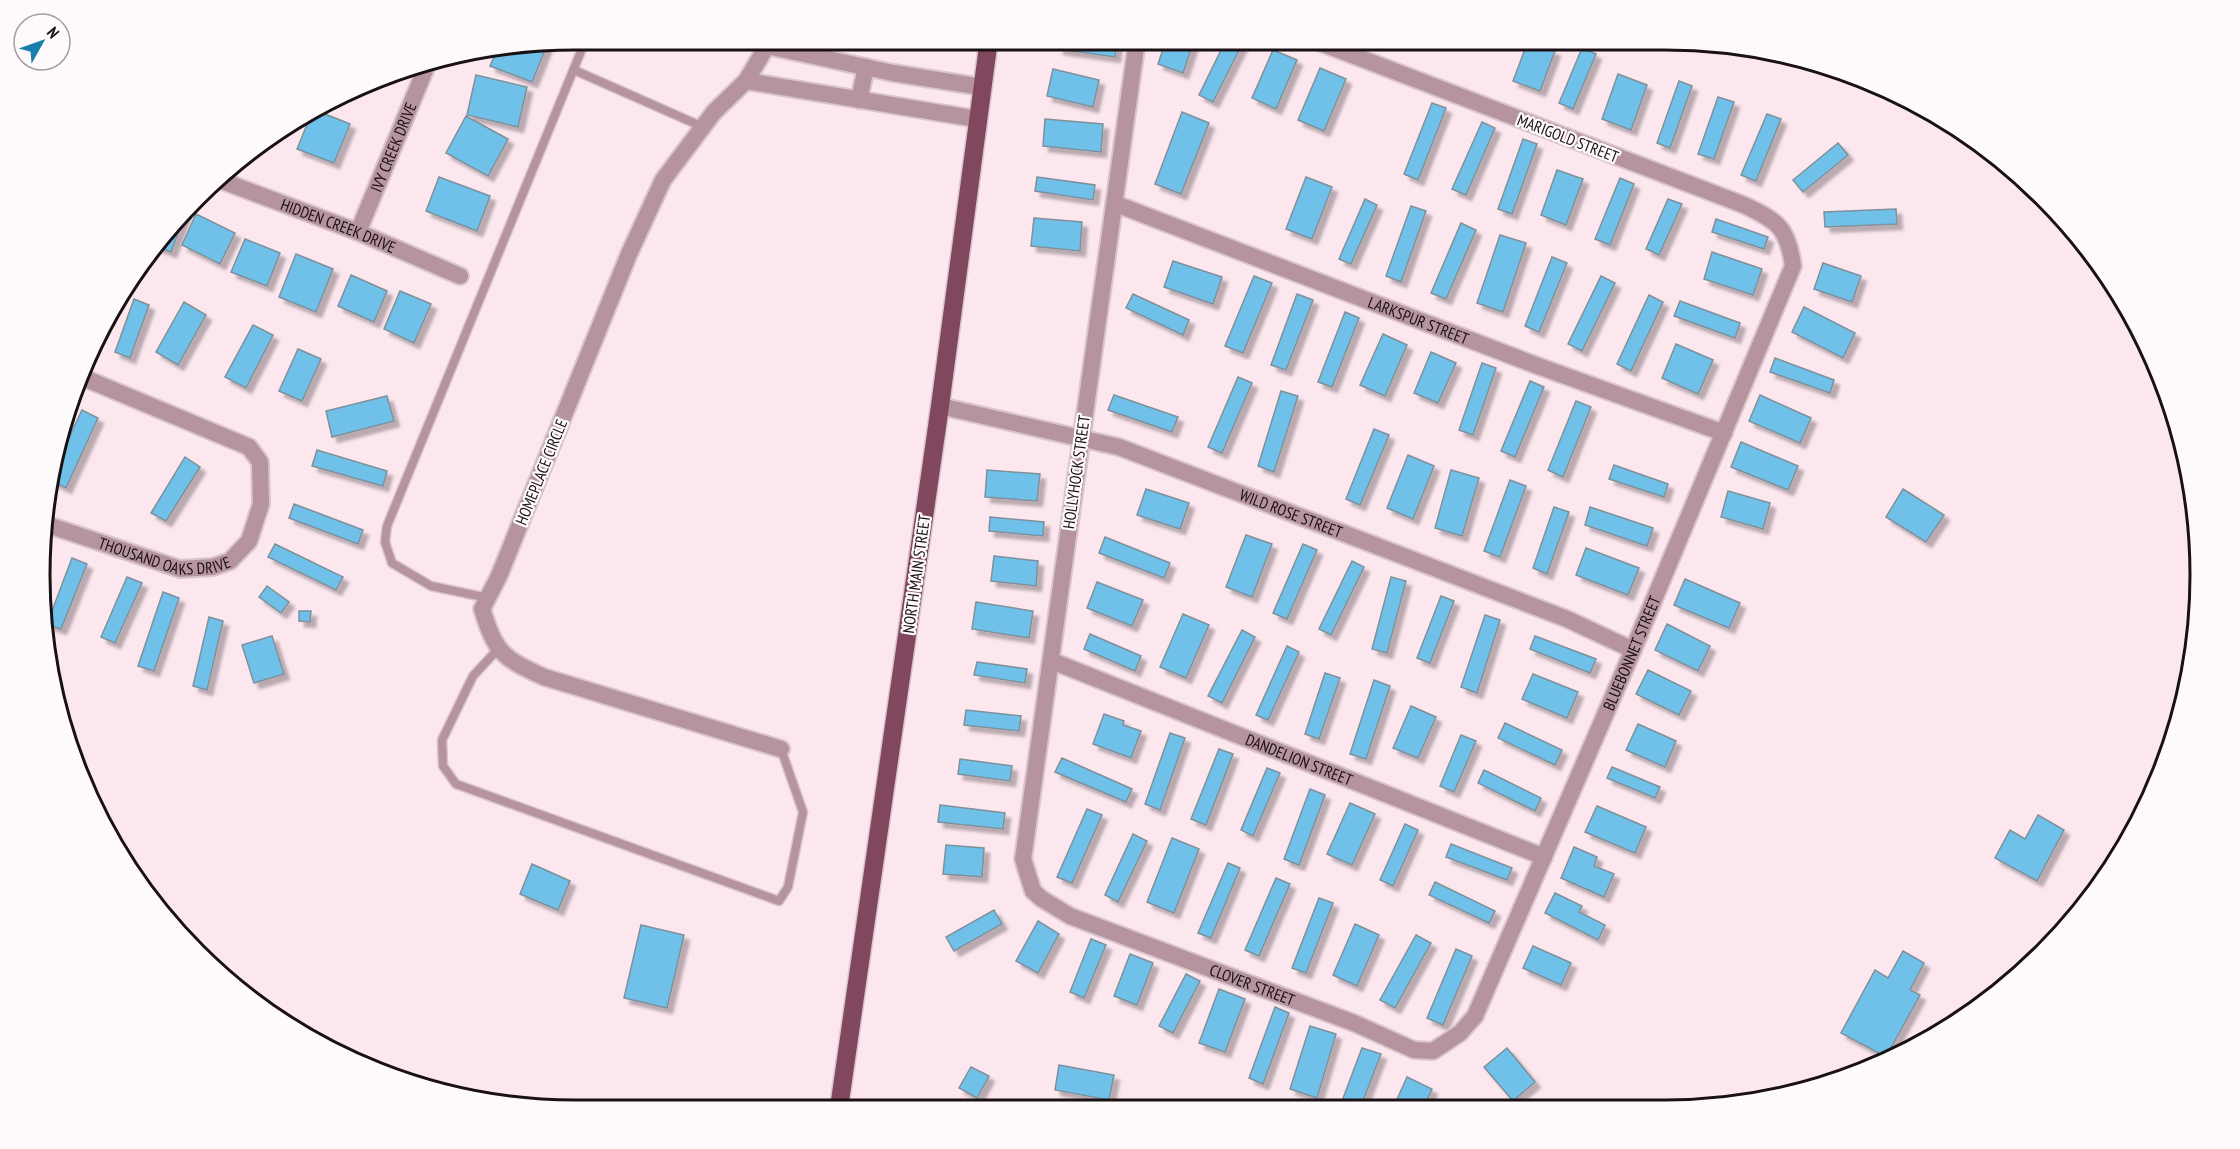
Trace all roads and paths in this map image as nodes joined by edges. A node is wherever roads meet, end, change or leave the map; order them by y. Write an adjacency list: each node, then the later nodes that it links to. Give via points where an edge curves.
1 (582, 50): 8 (lane)
2 (764, 50): 10 (street, HOMEPLACE CIRCLE)
3 (797, 50): 7 (street)
4 (987, 50): 11 (main road, NORTH MAIN STREET)
5 (1136, 50): 16 (street, HOLLYHOCK STREET)
6 (1339, 50): 18 (street, MARIGOLD STREET, via 1754,210 1772,219 1790,243)
7 (866, 67): 11 (street); 12 (street)
8 (574, 70): 14 (lane); 25 (lane, via 387,526 385,542 392,563 431,586)
9 (425, 71): 17 (street, IVY CREEK DRIVE)
10 (747, 81): 12 (street); 14 (street, HOMEPLACE CIRCLE)
11 (982, 87): 13 (main road, NORTH MAIN STREET)
12 (859, 100): 13 (street)
13 (977, 119): 21 (main road, NORTH MAIN STREET)
14 (703, 127): 25 (street, HOMEPLACE CIRCLE, via 663,180 629,254)
15 (226, 182): 17 (street, HIDDEN CREEK DRIVE)
16 (1116, 204): 22 (street, LARKSPUR STREET); 23 (street, HOLLYHOCK STREET)
17 (358, 232): 19 (street, HIDDEN CREEK DRIVE)
18 (1794, 266): 22 (street, BLUEBONNET STREET)
19 (460, 276)
20 (87, 379): 24 (street, THOUSAND OAKS DRIVE, via 249,447 260,462 261,504 249,541 230,561 213,567 180,569)
21 (940, 406): 23 (street, WILD ROSE STREET); 33 (main road, NORTH MAIN STREET)
22 (1724, 433): 27 (street, BLUEBONNET STREET)
23 (1080, 438): 27 (street, WILD ROSE STREET, via 1130,452 1567,619); 28 (street, HOLLYHOCK STREET)
24 (52, 526)
25 (488, 598): 26 (street, HOMEPLACE CIRCLE, via 482,609)
26 (499, 648): 29 (street, HOMEPLACE CIRCLE, via 510,661 544,677); 29 (lane, via 473,676 442,740 443,766 456,784 779,901 788,887 803,812)
27 (1633, 650): 30 (street, BLUEBONNET STREET)
28 (1052, 662): 30 (street, DANDELION STREET); 31 (street, HOLLYHOCK STREET, via 1023,859 1033,891)
29 (781, 749)
30 (1544, 857): 32 (street, BLUEBONNET STREET, via 1475,1016)
31 (1042, 899): 32 (street, CLOVER STREET, via 1070,916 1354,1023 1414,1050 1433,1051)
32 (1460, 1033)
33 (840, 1100)

